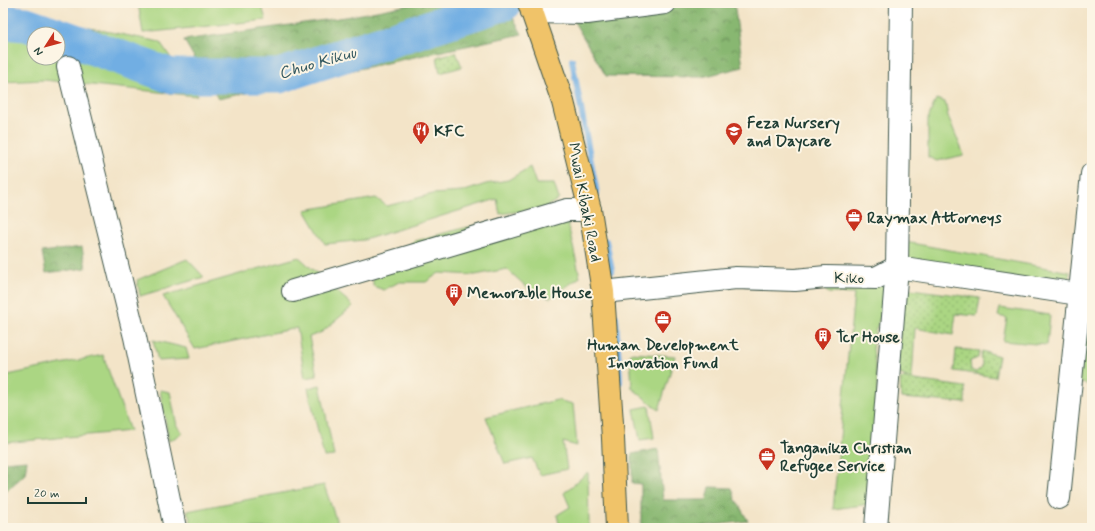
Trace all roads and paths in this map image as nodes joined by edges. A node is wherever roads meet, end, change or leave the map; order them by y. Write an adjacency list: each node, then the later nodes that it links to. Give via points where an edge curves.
1 (665, 3): 3 (street, via 587,13)
2 (901, 3): 7 (street)
3 (530, 7): 6 (main road, Mwai Kibaki Road, via 563,102)
4 (68, 67): 12 (street, via 135,337)
5 (1092, 174): 10 (street)
6 (590, 210): 8 (street, via 567,210); 9 (main road, Mwai Kibaki Road)
7 (897, 267): 9 (street, Kiko, via 876,278 736,278); 10 (street); 14 (street)
8 (293, 291)
9 (603, 292): 13 (main road, Mwai Kibaki Road)
10 (1086, 296): 11 (street)
11 (1059, 498)
12 (175, 528)
13 (617, 528)
14 (876, 528)

